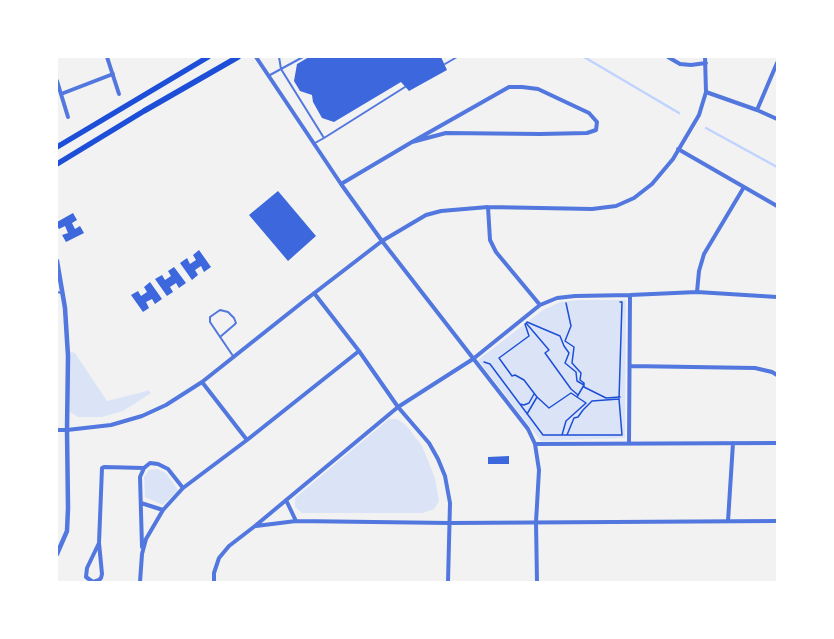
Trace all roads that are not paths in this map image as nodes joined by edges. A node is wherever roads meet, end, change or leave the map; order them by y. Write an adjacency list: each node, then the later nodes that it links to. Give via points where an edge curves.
1 (107, 57): 14 (street)
2 (208, 57): 27 (main road)
3 (238, 57): 29 (main road)
4 (256, 57): 15 (street)
5 (279, 57): 13 (lane)
6 (303, 57): 13 (lane)
7 (457, 57): 12 (lane)
8 (668, 57): 10 (street, via 680,64)
9 (705, 57): 10 (street)
10 (706, 63): 18 (street)
11 (777, 63): 21 (street)
12 (445, 64)
13 (281, 69): 15 (lane); 24 (lane)
14 (113, 74): 19 (street); 20 (street)
15 (268, 76): 26 (street)
16 (57, 81): 19 (street)
17 (405, 87): 24 (lane)
18 (706, 92): 21 (street); 28 (street, via 699,115)
19 (61, 94): 22 (street)
20 (119, 94)
21 (757, 110): 23 (street)
22 (68, 117)
23 (777, 119)
24 (324, 138): 26 (lane)
25 (412, 142): 25 (street, via 446,133 587,133 596,130 597,122 589,113 538,88 508,87); 30 (street)
26 (314, 144): 30 (street)
27 (57, 147)
28 (678, 149): 31 (street); 33 (street, via 652,184 634,198 616,206 592,209)
29 (57, 164)
30 (341, 184): 34 (street)
31 (744, 187): 32 (street); 37 (street, via 704,254)
32 (777, 206)
33 (488, 207): 34 (street, via 441,211 426,215); 42 (street, via 490,240 496,252)
34 (382, 241): 38 (street); 46 (street)
35 (57, 261): 39 (street)
36 (57, 292): 39 (lane)
37 (697, 292): 40 (street); 41 (street)
38 (314, 293): 44 (street); 45 (street)
39 (63, 294): 52 (street, via 68,356)
40 (630, 295): 42 (street, via 557,298); 47 (street)
41 (777, 297)
42 (540, 306): 46 (street)
43 (220, 337): 43 (lane, via 210,322 210,318 220,310 228,312 236,322); 45 (lane)
44 (359, 351): 50 (street); 53 (street)
45 (234, 357): 49 (street)
46 (473, 358): 50 (street); 57 (street, via 528,429)
47 (630, 366): 48 (street, via 755,368); 55 (street)
48 (777, 375)
49 (202, 382): 52 (street, via 166,405 142,416 111,425); 53 (street)
50 (398, 407): 60 (street); 67 (street, via 429,443 438,458 445,476 450,503)
51 (57, 430): 52 (street)
52 (67, 430): 70 (street, via 67,531)
53 (247, 440): 59 (street)
54 (733, 442): 55 (street); 56 (street); 64 (street)
55 (629, 443): 57 (street)
56 (777, 443)
57 (535, 444): 66 (street, via 539,470)
58 (144, 468): 59 (street, via 150,464 158,464 168,469); 61 (street, via 140,477); 69 (street, via 102,468)
59 (183, 488): 62 (street)
60 (286, 500): 63 (street); 68 (street)
61 (141, 503): 62 (street); 71 (street)
62 (163, 510): 71 (street, via 146,539)
63 (296, 521): 67 (street); 68 (street)
64 (728, 521): 65 (street); 66 (street)
65 (777, 521)
66 (536, 522): 67 (street); 75 (street)
67 (450, 523): 74 (street)
68 (255, 526): 73 (street, via 229,546 219,558)
69 (99, 543): 69 (street, via 87,568 86,577 93,582 99,580 102,574)
70 (57, 554)
71 (142, 554): 72 (street)
72 (140, 582)
73 (214, 582)
74 (448, 582)
75 (537, 582)

